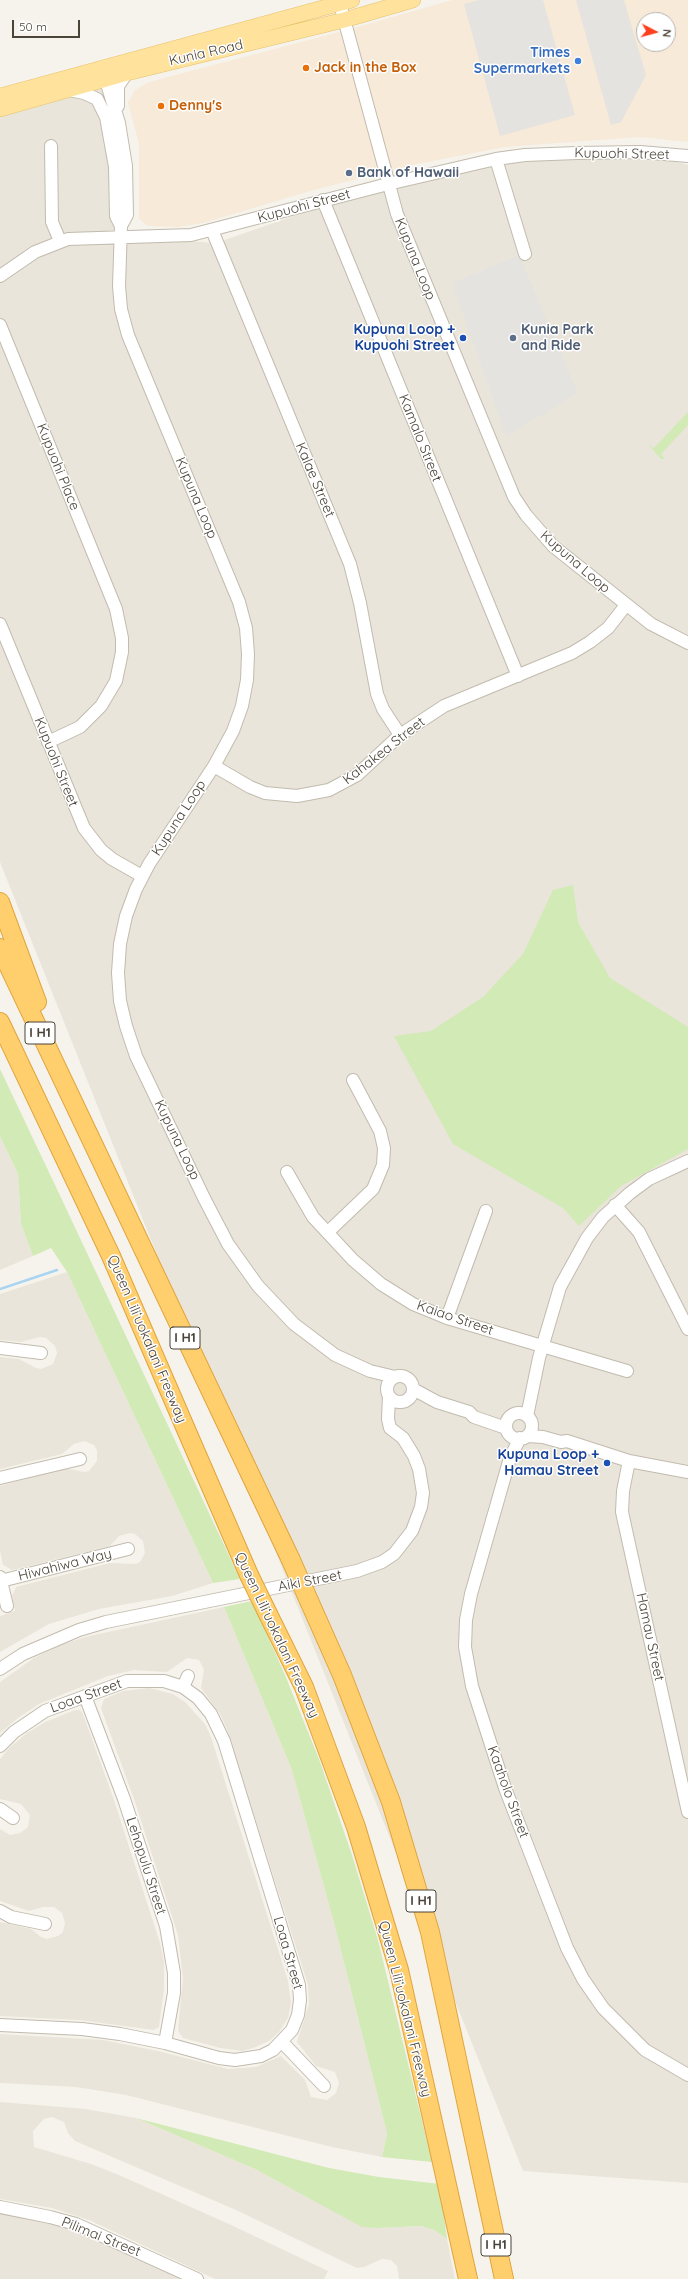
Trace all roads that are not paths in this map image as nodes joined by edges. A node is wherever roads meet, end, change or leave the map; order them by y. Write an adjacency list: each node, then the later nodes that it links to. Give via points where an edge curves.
1 (413, 0): 3 (main road, Kunia Road)
2 (346, 2): 3 (street, Kupuna Loop); 5 (main road, Kunia Road)
3 (344, 20): 4 (main road, Kunia Road); 13 (street, Kupuna Loop)
4 (127, 72): 5 (main road, Kunia Road); 9 (street, via 117,91)
5 (104, 73): 6 (main road, Kunia Road); 7 (main road, Kunia Road); 9 (street, Kupuna Loop)
6 (69, 90): 8 (main road, Kunia Road); 16 (street, Kupuna Loop, via 84,92 97,99 106,117 114,157 116,216)
7 (0, 96)
8 (0, 109)
9 (119, 123): 16 (street, Kupuna Loop, via 127,182 127,214)
10 (52, 146): 17 (street, via 52,222)
11 (688, 156): 12 (street, Kupuohi Street, via 640,152 524,155)
12 (496, 159): 13 (street, Kupuohi Street); 18 (street)
13 (388, 184): 14 (street, Kupuohi Street); 21 (street, Kupuna Loop, via 396,214 514,497 553,546)
14 (323, 200): 15 (street, Kupuohi Street); 24 (street, Kamalo Street)
15 (212, 230): 16 (street, Kupuohi Street, via 169,237); 25 (street, Kalae Street, via 350,564 377,694 383,709)
16 (121, 231): 17 (street, Kupuohi Street); 27 (street, Kupuna Loop, via 119,286 121,309 128,335 239,602 246,628 247,680 242,706 233,731)
17 (60, 241): 19 (street, Kupuohi Street, via 35,252)
18 (525, 254)
19 (0, 276)
20 (0, 325): 26 (street, Kupuohi Place, via 116,609 122,638 116,681 101,706 80,727)
21 (626, 605): 23 (street, Kupuna Loop, via 651,624); 24 (street, Kahakea Street, via 608,628 590,642 572,653)
22 (0, 624): 26 (street, Kupuohi Street)
23 (688, 643)
24 (518, 676): 25 (street, Kahakea Street, via 444,706)
25 (400, 735): 27 (street, Kahakea Street, via 357,775 329,790 313,794 281,796 266,793 250,787)
26 (48, 742): 28 (street, Kupuohi Street, via 78,816 92,840 112,859)
27 (214, 766): 28 (street, Kupuna Loop)
28 (142, 876): 46 (street, Kupuna Loop, via 126,916 118,972 120,1001 136,1056 228,1244 258,1286 294,1324)
29 (0, 902): 34 (highway)
30 (0, 948): 34 (highway, I H1)
31 (0, 1022): 36 (highway, Queen Liliʻuokalani Freeway / I H1)
32 (0, 1040): 36 (highway)
33 (353, 1080): 40 (street, via 380,1131 384,1148 383,1166 373,1189)
34 (80, 1118): 77 (highway, I H1, bridge, via 290,1558 342,1675 391,1802 430,1932)
35 (688, 1161): 38 (street, Kaaholo Street, via 649,1179)
36 (66, 1162): 76 (highway, Queen Liliʻuokalani Freeway / I H1, bridge, via 111,1256 249,1575 304,1687 358,1835 399,1970)
37 (287, 1172): 40 (street, Kaiao Street, via 313,1217)
38 (615, 1206): 42 (street, via 639,1232); 43 (street, Kaaholo Street, via 586,1238 572,1262 560,1287)
39 (486, 1211): 41 (street)
40 (328, 1232): 41 (street, Kaiao Street, via 353,1260 381,1284 413,1304)
41 (447, 1318): 43 (street, Kaiao Street)
42 (688, 1328)
43 (542, 1346): 47 (street, Kaiao Street); 51 (street, Kaaholo Street)
44 (0, 1348): 45 (street)
45 (41, 1353)
46 (348, 1362): 48 (street, Kupuna Loop); 49 (street, Kupuna Loop, via 350,1367)
47 (627, 1371)
48 (395, 1377): 49 (street, via 389,1381); 50 (street, Kupuna Loop, via 409,1379)
49 (388, 1392): 50 (street, Kupuna Loop); 52 (street, Aiki Street, via 388,1419 390,1428)
50 (407, 1397): 51 (street, via 437,1402 469,1412 474,1417); 52 (street, via 395,1414)
51 (519, 1426): 54 (street, via 543,1437 567,1441); 72 (street, Kaaholo Street, via 509,1453 510,1458 466,1620 465,1647 472,1686 505,1788 567,1948 583,1979 603,2008 645,2050)
52 (394, 1431): 60 (street, Aiki Street, via 403,1438 414,1456 421,1475 423,1493 412,1531 394,1554 382,1562 357,1571 106,1622 52,1640)
53 (80, 1459): 56 (street)
54 (629, 1461): 55 (street); 63 (street, Hamau Street, via 622,1512)
55 (688, 1472)
56 (0, 1478)
57 (128, 1549): 58 (street, Hiwahiwa Way)
58 (1, 1579): 59 (street)
59 (7, 1606)
60 (0, 1669)
61 (85, 1696): 62 (street, Loaa Street, via 45,1711 14,1732); 70 (street, Lehopulu Street, via 124,1799 166,1926 174,1973 174,1993); 71 (street, Loaa Street, via 127,1681 185,1682 211,1714 224,1741 300,1985 298,2015 292,2030)
62 (0, 1746)
63 (687, 1797): 65 (street, Hamau Street)
64 (0, 1809): 66 (street)
65 (688, 1812)
66 (13, 1818)
67 (0, 1911): 68 (street, via 11,1917)
68 (45, 1924)
69 (0, 2025): 70 (street, Loaa Street, via 82,2029)
70 (165, 2042): 71 (street, Loaa Street, via 219,2058 235,2060 261,2056)
71 (282, 2042): 73 (street)
72 (688, 2075)
73 (324, 2086)
74 (0, 2207): 75 (street, Pilimai Street, via 76,2224)
75 (197, 2279)
76 (468, 2279)
77 (504, 2279)

